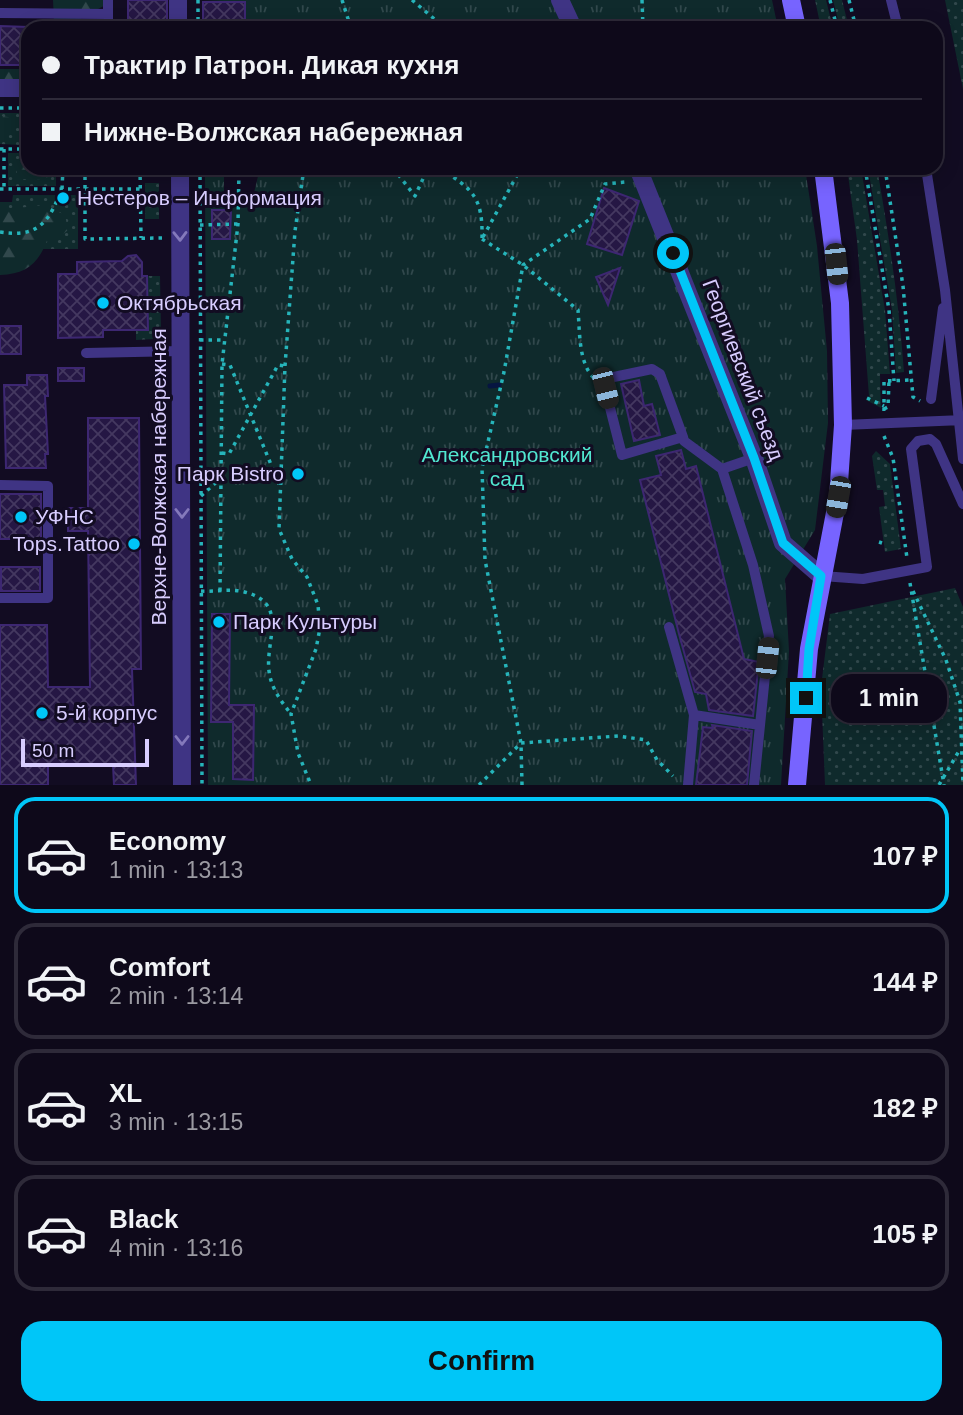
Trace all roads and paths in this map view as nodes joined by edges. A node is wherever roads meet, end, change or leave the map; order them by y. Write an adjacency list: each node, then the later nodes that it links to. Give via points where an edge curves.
1 (19, 0): 14 (lane)
2 (108, 0): 15 (lane)
3 (178, 0): 17 (street)
4 (198, 0): 18 (path)
5 (342, 0): 19 (path)
6 (412, 0): 20 (path)
7 (560, 0): 21 (street)
8 (642, 0): 22 (path)
9 (791, 0): 23 (main road)
10 (830, 0): 24 (path)
11 (849, 0): 25 (path)
12 (891, 0): 26 (lane)
13 (0, 13): 14 (lane)
14 (19, 13): 15 (lane)
15 (108, 15): 16 (lane)
16 (108, 21)
17 (178, 21)
18 (198, 21)
19 (349, 21)
20 (437, 21)
21 (570, 21)
22 (643, 21)
23 (796, 21)
24 (835, 21)
25 (854, 21)
26 (896, 21)
27 (0, 88): 28 (street)
28 (21, 89)
29 (0, 108): 30 (path)
30 (21, 108)
31 (2, 149): 32 (path); 50 (path)
32 (21, 149)
33 (63, 175): 51 (path)
34 (85, 175): 52 (path)
35 (140, 175): 53 (path)
36 (171, 175): 65 (street, Верхне-Волжская набережная, one-way to 65)
37 (200, 175): 56 (path, Верхне-Волжская набережная)
38 (239, 175): 55 (path)
39 (303, 175): 68 (path)
40 (398, 175): 41 (path, via 415,196)
41 (425, 175)
42 (450, 175): 60 (path, via 471,188 481,214)
43 (517, 175): 60 (path)
44 (631, 175): 61 (path, via 623,184 605,184 590,219)
45 (641, 175): 82 (street, Георгиевский съезд)
46 (824, 175): 78 (main road, via 840,303)
47 (866, 175): 70 (path, via 888,310)
48 (886, 175): 69 (path)
49 (927, 175): 62 (lane)
50 (2, 189): 51 (path)
51 (62, 189): 52 (path)
52 (85, 189): 53 (path); 58 (path, via 85,239)
53 (141, 189): 58 (path)
54 (58, 198): 57 (path, via 38,228 23,234)
55 (238, 224): 56 (path); 64 (path)
56 (200, 225): 63 (path, Верхне-Волжская набережная)
57 (0, 232)
58 (141, 238): 59 (path)
59 (163, 238)
60 (482, 239): 61 (path)
61 (523, 265): 71 (path, via 578,310 580,346 589,375); 101 (path, via 482,468 485,561)
62 (945, 290): 74 (lane); 77 (lane)
63 (200, 340): 64 (path); 88 (path, Верхне-Волжская набережная)
64 (225, 340): 67 (path)
65 (181, 351): 66 (lane); 105 (street, Верхне-Волжская набережная, one-way to 105)
66 (86, 354)
67 (222, 364): 76 (path, via 230,365); 81 (path)
68 (285, 366): 76 (path, via 278,365); 87 (path)
69 (911, 380): 70 (path); 72 (path)
70 (891, 381): 73 (path, via 884,381 884,406); 75 (path)
71 (605, 388): 79 (lane, via 609,378 652,369 660,374); 79 (lane, via 622,455)
72 (913, 397)
73 (867, 398)
74 (931, 399)
75 (884, 409)
76 (249, 414): 81 (path, via 229,454); 87 (path)
77 (961, 421): 78 (lane); 83 (lane)
78 (843, 425): 91 (main road, via 838,497)
79 (683, 437): 84 (lane)
80 (884, 442): 90 (path, via 893,458)
81 (222, 453): 85 (path)
82 (754, 458): 84 (lane); 91 (street, Георгиевский съезд, via 783,543)
83 (963, 459)
84 (722, 469): 100 (lane, via 753,565 769,636)
85 (222, 477): 88 (path); 94 (path)
86 (0, 485): 95 (lane, via 48,486 48,598)
87 (280, 486): 97 (path, via 279,529 313,590 320,628)
88 (201, 496): 93 (path, Верхне-Волжская набережная)
89 (963, 503): 90 (lane, via 936,444 930,439 918,442 911,449 927,567)
90 (908, 570): 91 (lane, via 863,579); 92 (path)
91 (821, 576): 99 (main road, via 809,649)
92 (910, 585): 102 (path, via 956,687); 104 (path)
93 (201, 591): 94 (path); 106 (path, Верхне-Волжская набережная)
94 (220, 591): 97 (path, via 255,597 272,614 271,681)
95 (0, 598)
96 (669, 627): 98 (lane)
97 (291, 715): 107 (path, via 298,753)
98 (694, 715): 100 (lane); 110 (lane)
99 (805, 722): 112 (main road); 113 (main road)
100 (760, 725): 111 (lane)
101 (521, 743): 103 (path, via 618,736 646,740 657,761); 108 (path); 109 (path)
102 (960, 749): 104 (path); 115 (path)
103 (673, 776)
104 (942, 779): 114 (path)
105 (182, 785)
106 (202, 785)
107 (311, 785)
108 (479, 785)
109 (523, 785)
110 (688, 785)
111 (754, 785)
112 (797, 785)
113 (809, 785)
114 (941, 785)
115 (963, 785)

